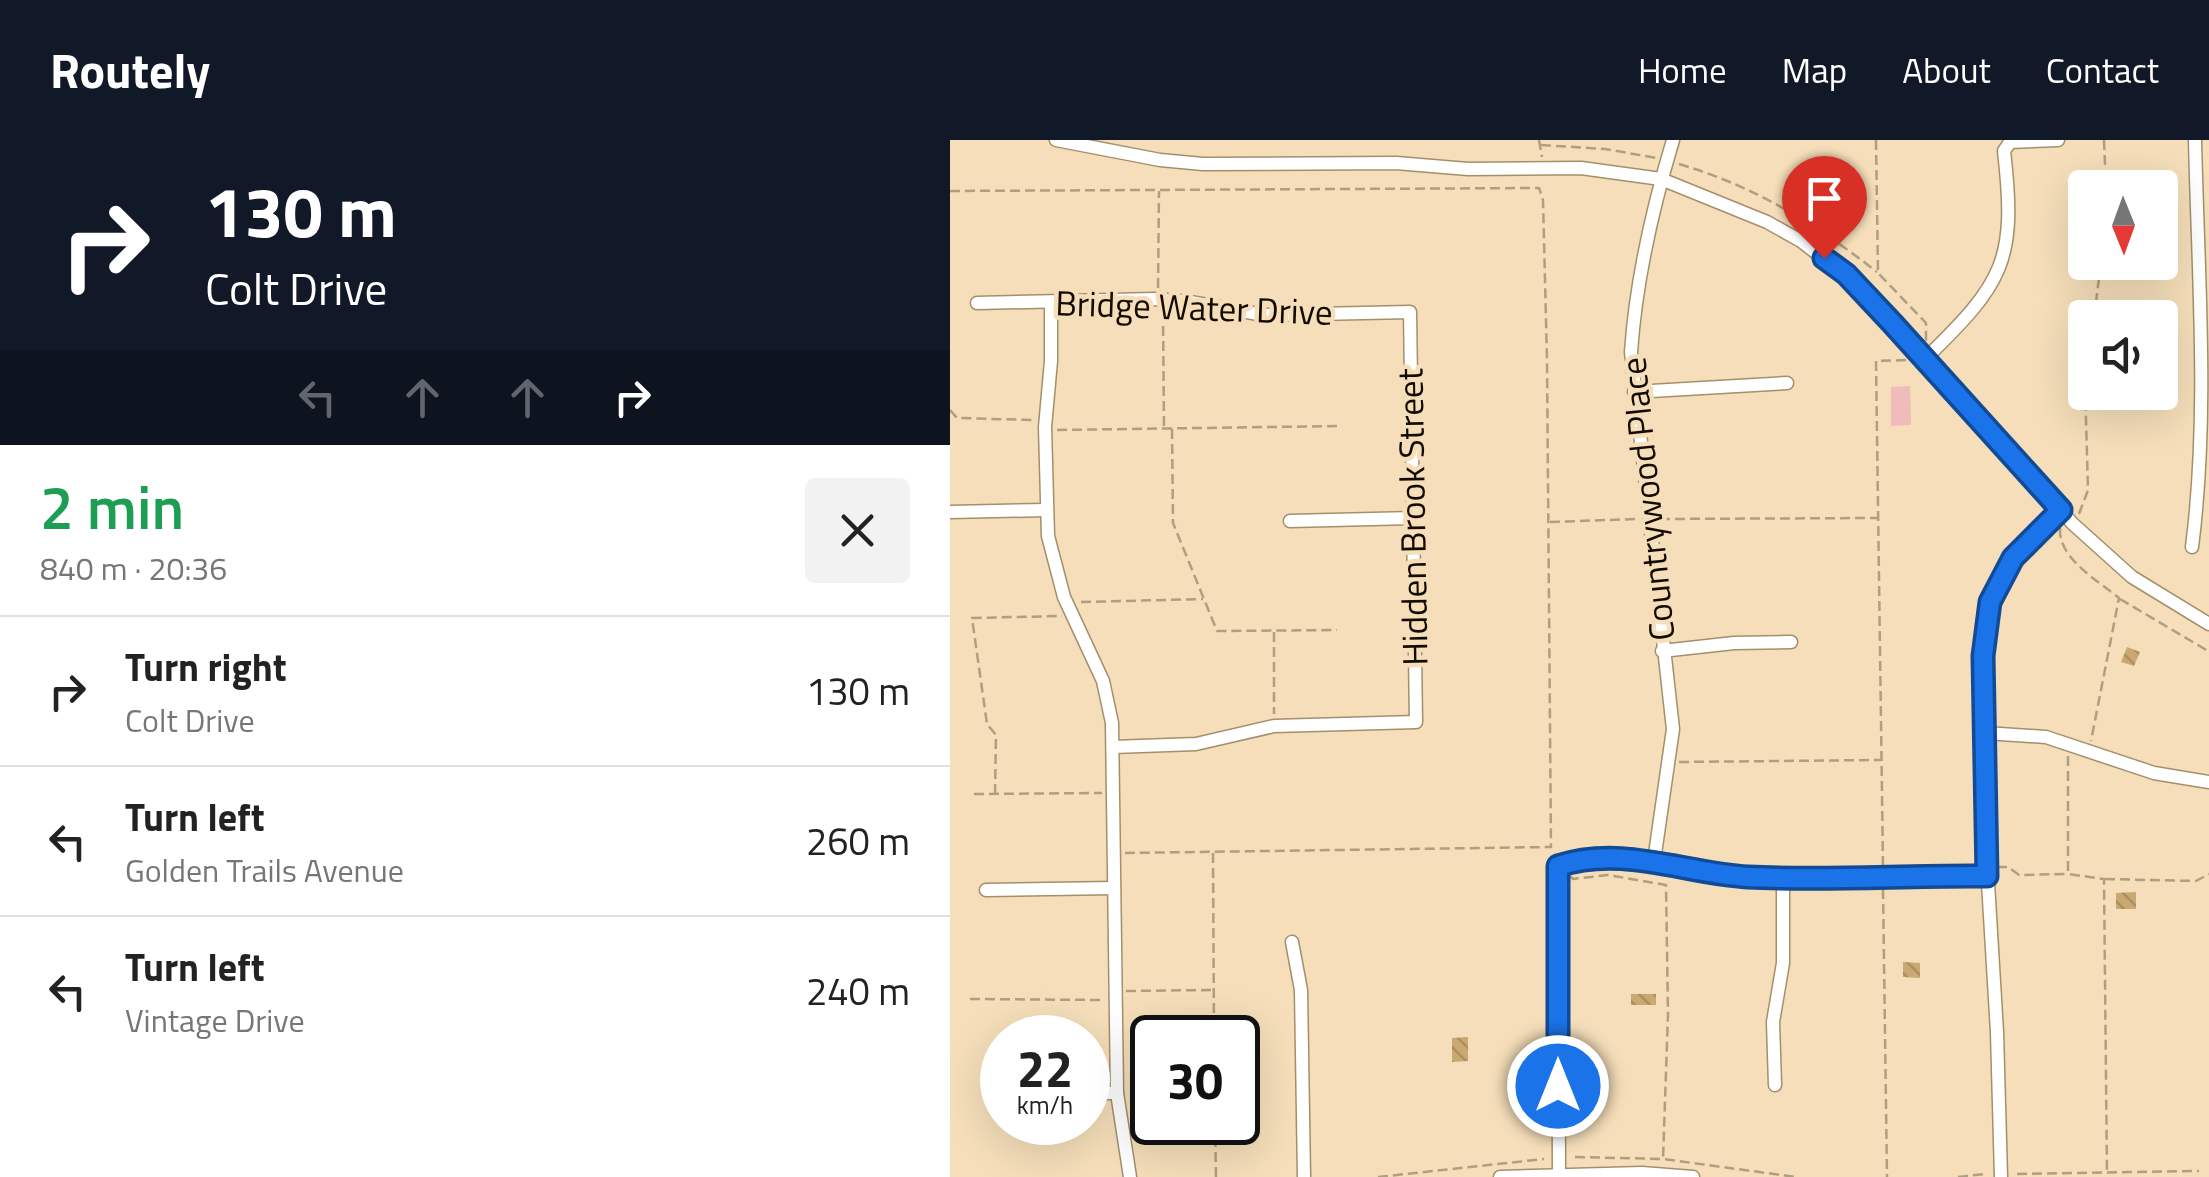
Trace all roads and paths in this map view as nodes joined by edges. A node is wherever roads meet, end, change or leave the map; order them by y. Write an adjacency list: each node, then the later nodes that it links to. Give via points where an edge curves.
1 (1056, 140): 9 (street, via 1203,164)
2 (1540, 140): 9 (path)
3 (1672, 140): 11 (street, Countrywood Place)
4 (1876, 140): 18 (path, via 1878,273 1926,323)
5 (2058, 140): 8 (street)
6 (2104, 140): 10 (path)
7 (2195, 140): 21 (street)
8 (2010, 142): 18 (street, via 2004,151 2010,222 1994,282)
9 (1543, 168): 11 (street)
10 (2105, 170)
11 (1661, 178): 18 (street, via 1802,241 1846,274); 20 (street, Countrywood Place, via 1634,304)
12 (1159, 190): 13 (path); 14 (path); 35 (path, via 1539,188)
13 (950, 191)
14 (1160, 300): 16 (street, Bridge Water Drive); 17 (street, Bridge Water Drive, via 1264,315); 26 (path)
15 (977, 303): 16 (street, Bridge Water Drive)
16 (1051, 303): 24 (street)
17 (1410, 312): 31 (street, Hidden Brook Street)
18 (1925, 359): 29 (street); 33 (path, via 1876,361)
19 (1787, 383): 20 (street)
20 (1634, 392): 32 (street, Countrywood Place)
21 (2205, 408): 37 (street)
22 (950, 410): 24 (path, via 956,418)
23 (2086, 410): 36 (path, via 2088,490)
24 (1045, 425): 26 (path); 28 (street)
25 (1342, 426): 27 (path)
26 (1164, 429): 27 (path)
27 (1172, 429): 39 (path, via 1173,523)
28 (1046, 510): 30 (street); 40 (street, via 1052,563)
29 (2061, 510): 36 (street); 38 (path, via 2059,542); 48 (street, via 2013,558 1990,602)
30 (950, 512)
31 (1413, 518): 34 (street); 47 (street, Hidden Brook Street, via 1416,722)
32 (1648, 518): 33 (path); 35 (path); 46 (street, Countrywood Place)
33 (1879, 518): 53 (path)
34 (1290, 520)
35 (1548, 522): 58 (path, via 1551,846)
36 (2073, 524): 41 (street, via 2132,577)
37 (2192, 547)
38 (2118, 598): 45 (path); 51 (path)
39 (1204, 599): 40 (path); 43 (path, via 1217,631)
40 (1070, 609): 50 (street, via 1103,681); 57 (path, via 972,618 987,724 996,735)
41 (2209, 624)
42 (1337, 630): 43 (path)
43 (1274, 631): 47 (path)
44 (1791, 642): 46 (street)
45 (2208, 651)
46 (1662, 652): 52 (street, Countrywood Place)
47 (1274, 726): 50 (street, via 1196,744)
48 (1985, 733): 49 (street); 62 (street)
49 (2068, 744): 51 (street); 63 (path)
50 (1113, 747): 55 (street)
51 (2088, 752): 54 (street)
52 (1671, 760): 53 (path); 60 (street, Countrywood Place)
53 (1883, 760): 65 (path)
54 (2209, 782)
55 (1113, 792): 57 (path); 59 (street)
56 (974, 794): 57 (path)
57 (995, 794)
58 (1213, 851): 59 (path); 71 (path)
59 (1114, 853): 68 (street)
60 (1654, 861): 61 (street, via 1582,858); 66 (street)
61 (1558, 866): 80 (path, via 1572,879 1608,874 1666,884); 82 (street)
62 (1987, 871): 63 (path); 65 (street); 94 (street)
63 (2068, 874): 67 (path)
64 (2209, 874): 67 (path, via 2196,881)
65 (1883, 876): 66 (street); 92 (path)
66 (1783, 877): 75 (street)
67 (2104, 879): 85 (path)
68 (1114, 888): 69 (street); 72 (street)
69 (986, 890)
70 (1292, 942): 88 (street, via 1302,990)
71 (1214, 990): 72 (path); 74 (path)
72 (1116, 996): 73 (path); 77 (street)
73 (970, 999)
74 (1214, 1015)
75 (1774, 1085)
76 (1110, 1093): 77 (street)
77 (1118, 1093): 86 (street)
78 (1215, 1145): 87 (path)
79 (1544, 1159): 89 (path)
80 (1663, 1159)
81 (2199, 1171): 85 (path)
82 (1559, 1173): 90 (street); 91 (street)
83 (1985, 1174): 93 (path)
84 (2018, 1174): 85 (path)
85 (2108, 1174)
86 (1130, 1177)
87 (1216, 1177)
88 (1304, 1177)
89 (1378, 1177)
90 (1500, 1177)
91 (1693, 1177)
92 (1887, 1177)
93 (1958, 1177)
94 (2001, 1177)

